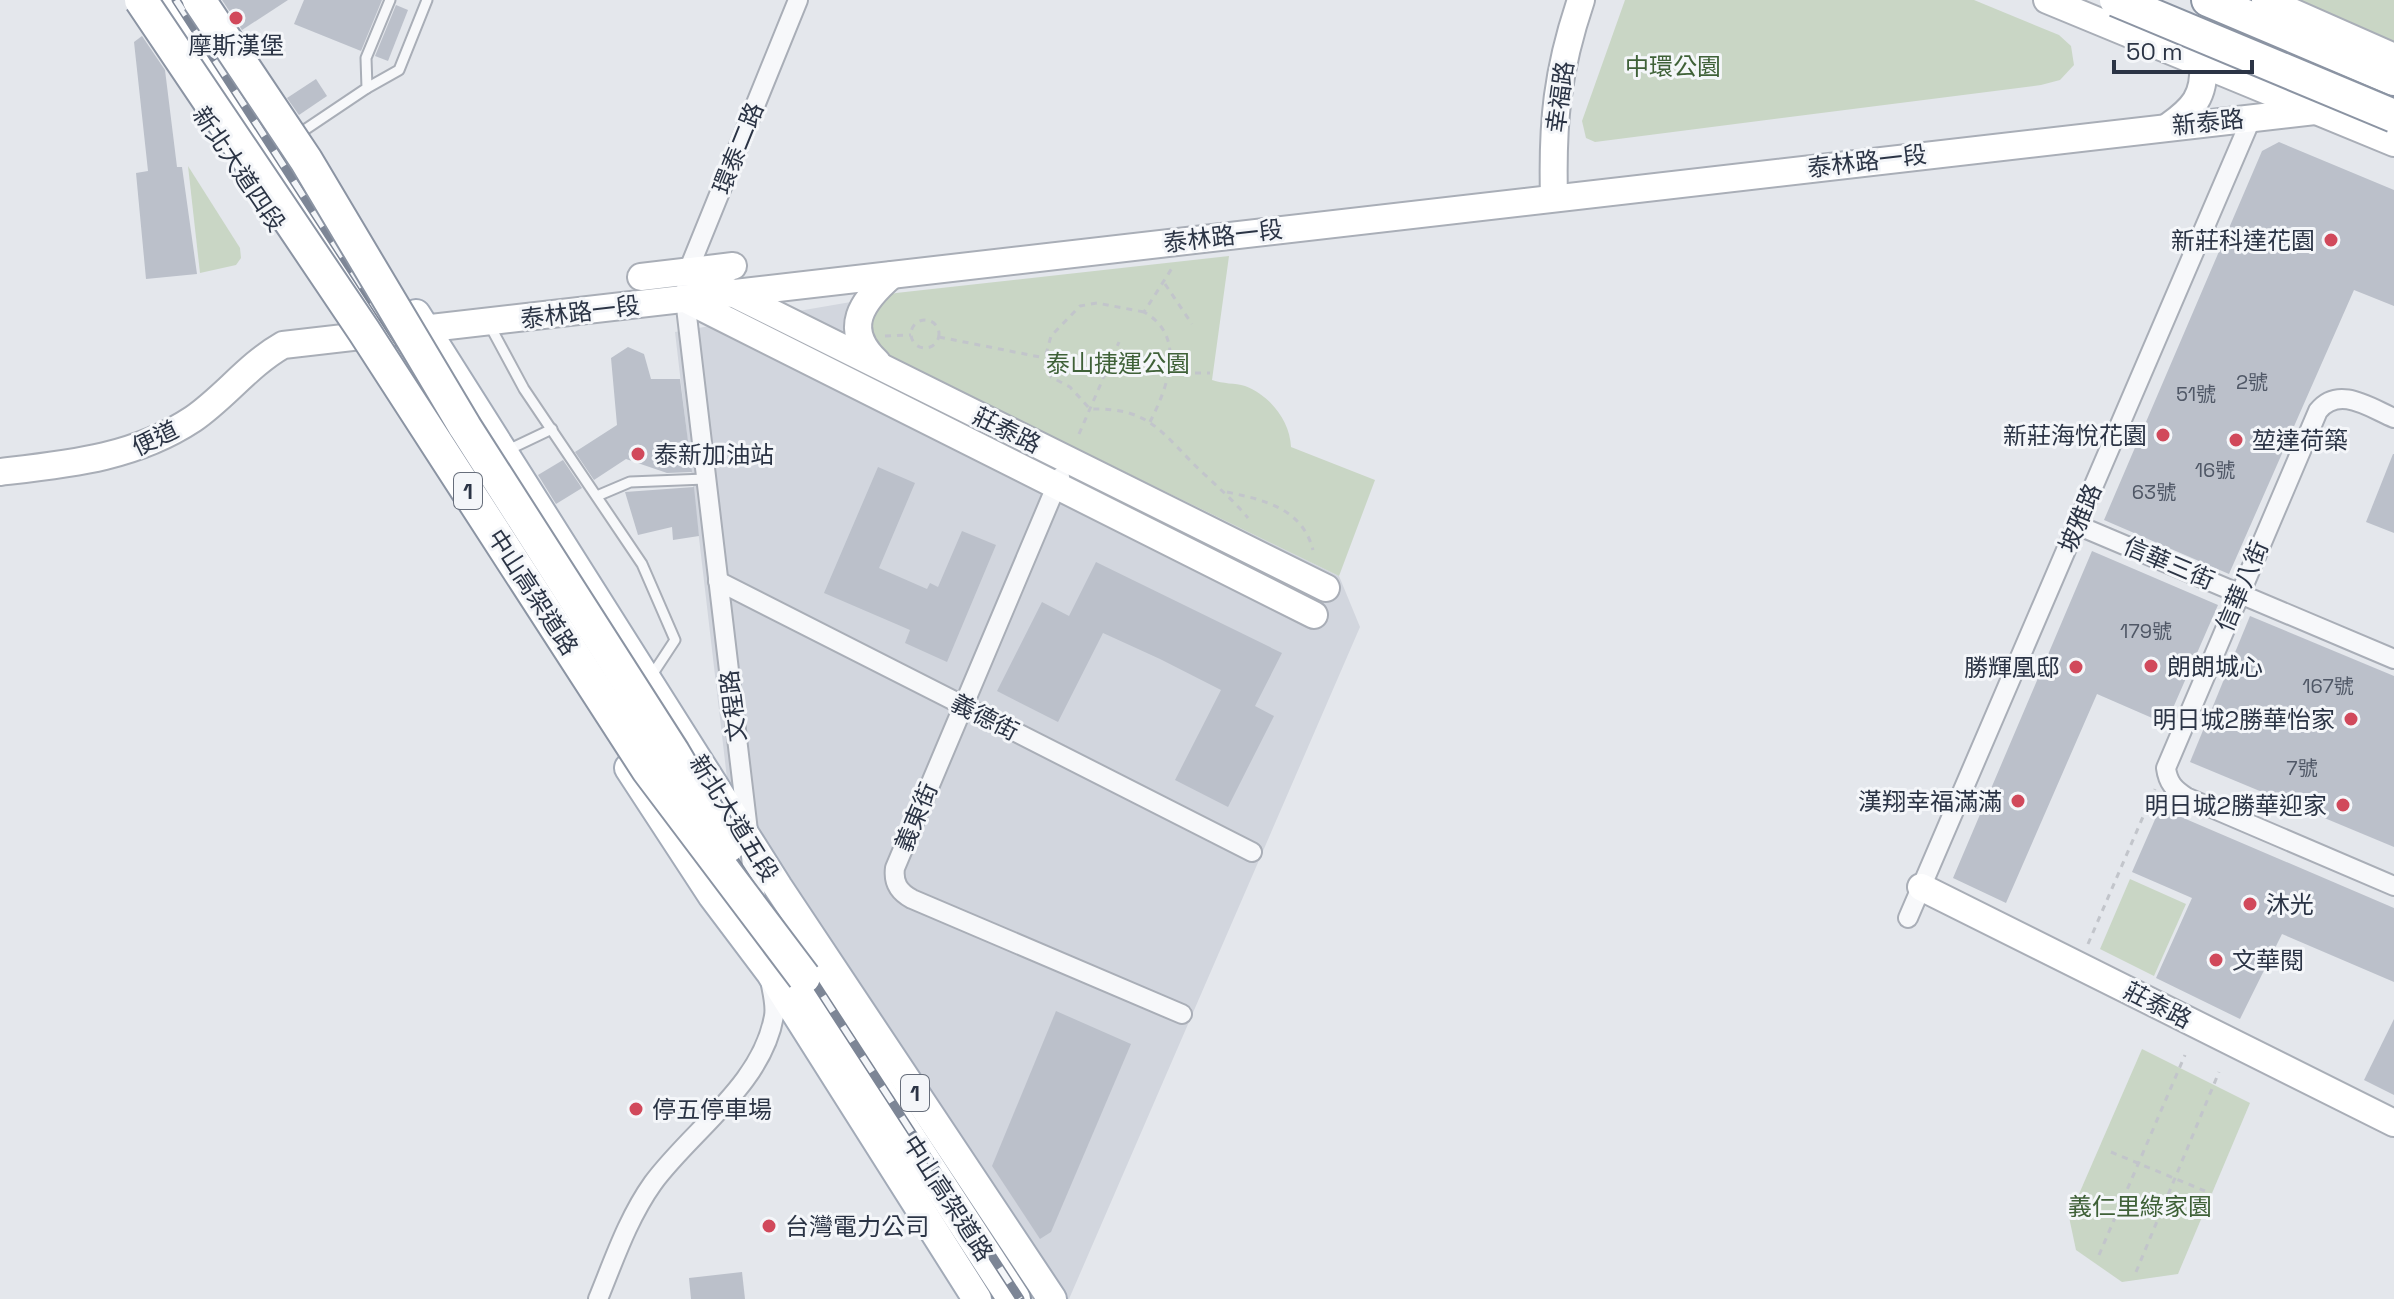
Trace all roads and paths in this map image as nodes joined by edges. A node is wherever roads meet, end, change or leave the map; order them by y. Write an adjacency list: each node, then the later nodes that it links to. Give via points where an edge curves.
1 (126, 0): 42 (main road, 新北大道四段 / 1)
2 (141, 0): 82 (highway, 中山高架道路 / 1, bridge, via 364,331 648,770)
3 (169, 0): 35 (highway)
4 (199, 0): 82 (highway, 中山高架道路 / 1, bridge, via 306,160 465,427 673,752)
5 (216, 0): 23 (main road, 1)
6 (390, 0): 17 (lane, via 366,58)
7 (427, 0): 17 (lane, via 399,70)
8 (798, 0): 29 (street, 環泰二路)
9 (1581, 0): 26 (main road, 幸福路, via 1557,82)
10 (2047, 0): 15 (main road)
11 (2116, 0): 20 (highway, bridge)
12 (2208, 0): 16 (highway)
13 (2265, 0): 14 (main road)
14 (2394, 57)
15 (2203, 65): 19 (main road); 22 (main road, via 2204,83 2194,109)
16 (2394, 79)
17 (367, 88): 23 (lane)
18 (2394, 102): 19 (main road, 新泰路)
19 (2317, 110): 21 (main road, 新泰路); 25 (main road)
20 (2394, 116)
21 (2252, 117): 22 (main road, 新泰路); 63 (street, 坡雅路)
22 (2168, 127): 24 (main road, 新泰路)
23 (300, 133): 39 (main road, 1)
24 (2022, 143): 26 (main road, 泰林路一段)
25 (2394, 143)
26 (1554, 197): 30 (main road, 泰林路一段)
27 (1175, 264): 32 (path)
28 (733, 266): 29 (main road, 泰林路一段)
29 (688, 271): 31 (main road, 泰林路一段); 33 (main road, 莊泰路); 34 (street, 環泰二路)
30 (892, 275): 33 (main road, 泰林路一段); 47 (main road, via 867,297 859,314 865,352)
31 (641, 277)
32 (1165, 284): 36 (path); 38 (path)
33 (734, 294): 34 (main road, 泰林路一段); 47 (main road, 莊泰路)
34 (685, 299): 37 (main road, 泰林路一段); 58 (street, 文程路); 59 (main road, 莊泰路)
35 (370, 308): 39 (highway); 42 (highway)
36 (1144, 312): 46 (path, via 1097,303 1080,306 1051,336); 48 (path, via 1156,319 1168,345)
37 (489, 324): 39 (main road, 泰林路一段); 53 (lane)
38 (1192, 324)
39 (425, 330): 42 (main road, 泰林路一段); 55 (main road, 新北大道五段 / 1)
40 (911, 335): 41 (path); 43 (path, via 922,348 934,345); 43 (path, via 918,322 927,320)
41 (885, 336)
42 (353, 337): 45 (main road, 泰林路一段); 70 (main road, 1)
43 (939, 337): 46 (path)
44 (1119, 342): 50 (path)
45 (283, 345): 57 (main road, 便道, via 258,359 195,417 156,441 126,453)
46 (1045, 358): 50 (path, via 1051,377 1070,387)
47 (882, 368): 56 (main road, 莊泰路)
48 (1171, 373): 49 (path); 52 (path)
49 (1210, 373)
50 (1090, 409): 52 (path, via 1119,408); 54 (path)
51 (2394, 418): 67 (street, 信華八街, via 2349,399 2330,399 2318,411)
52 (1150, 422): 60 (path)
53 (552, 429): 55 (lane); 61 (lane)
54 (1079, 434)
55 (503, 452): 68 (main road, 新北大道五段 / 1)
56 (1068, 460): 59 (street, 義東街); 66 (main road, 莊泰路)
57 (0, 472)
58 (705, 479): 61 (lane, via 630,482); 65 (street, 文程路)
59 (1056, 485): 69 (main road, 莊泰路); 73 (street, 義東街)
60 (1227, 492): 62 (path); 64 (path, via 1258,499 1293,517 1308,530)
61 (597, 496): 72 (lane, via 642,564 675,640)
62 (1248, 518)
63 (2077, 525): 67 (street, 信華三街); 78 (street, 坡雅路)
64 (1313, 550)
65 (718, 581): 73 (street, 義德街); 75 (street, 文程路)
66 (1326, 588): 69 (lane)
67 (2239, 593): 71 (street, 信華三街); 74 (street, 信華八街)
68 (601, 607): 70 (main road, via 585,642 565,648); 72 (main road, 新北大道五段 / 1)
69 (1314, 615)
70 (547, 641): 81 (main road, 1, via 712,895)
71 (2394, 659)
72 (648, 681): 75 (main road, 新北大道五段 / 1)
73 (963, 705): 76 (street, 義德街); 83 (street, 義東街, via 895,868 897,886 912,899)
74 (2169, 757): 77 (street, 信華八街, via 2167,779 2186,797); 80 (path)
75 (748, 840): 81 (street, 文程路); 96 (main road, 新北大道五段 / 1)
76 (1252, 852)
77 (2394, 886)
78 (1921, 887): 79 (street, 坡雅路); 80 (main road, 莊泰路)
79 (1908, 918)
80 (2078, 966): 86 (main road, 莊泰路)
81 (770, 972): 93 (street, 文程路, via 774,1015 762,1051 742,1082 653,1184); 94 (main road, 1)
82 (804, 977): 95 (highway, 中山高架道路 / 1)
83 (1182, 1014)
84 (2185, 1055): 88 (path)
85 (2219, 1072): 89 (path)
86 (2394, 1123)
87 (2111, 1152): 88 (path)
88 (2138, 1164): 89 (path); 91 (path)
89 (2174, 1179): 90 (path); 92 (path)
90 (2205, 1191)
91 (2099, 1255)
92 (2136, 1272)
93 (598, 1299)
94 (977, 1299)
95 (1014, 1299)
96 (1052, 1299)

